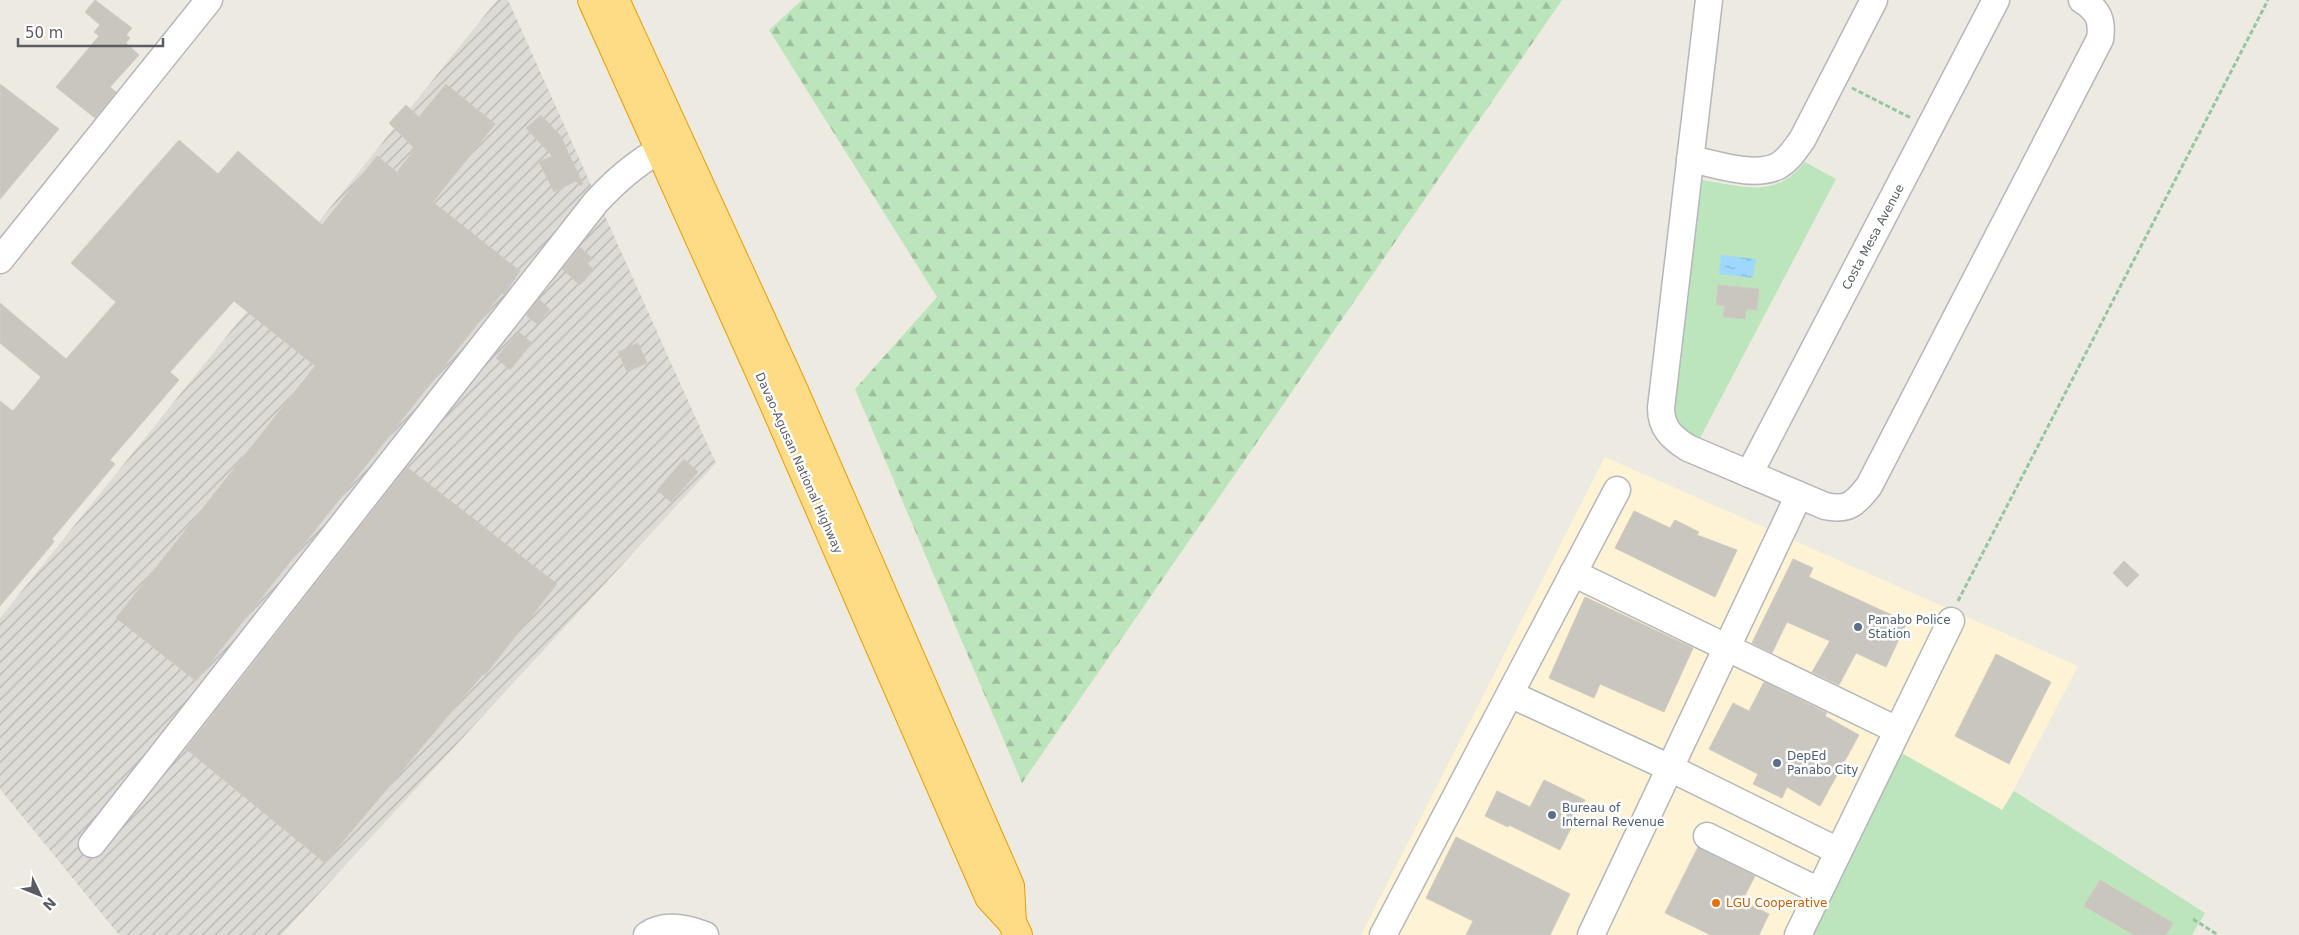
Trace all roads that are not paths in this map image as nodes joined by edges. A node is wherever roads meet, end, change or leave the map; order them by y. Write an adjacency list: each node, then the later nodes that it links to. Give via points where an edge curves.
1 (208, 0): 10 (street)
2 (592, 0): 8 (highway, Davao-Agusan National Highway)
3 (615, 0): 8 (highway, Davao-Agusan National Highway)
4 (1709, 0): 9 (street)
5 (1874, 0): 9 (street, via 1792,155 1780,165 1764,171)
6 (1996, 0): 11 (street, Costa Mesa Avenue)
7 (2082, 0): 13 (street, via 2098,14 2102,26 2100,39 1869,486 1850,506 1838,509)
8 (668, 145): 21 (street, via 629,169 596,202); 24 (highway, Davao-Agusan National Highway, via 781,390 989,897)
9 (1690, 159): 11 (street, via 1661,420 1666,430 1688,448)
10 (0, 260)
11 (1749, 474): 13 (street)
12 (1617, 490): 14 (street)
13 (1799, 495): 16 (street)
14 (1573, 573): 16 (street); 17 (street)
15 (1951, 621): 18 (street)
16 (1727, 648): 18 (street); 19 (street)
17 (1510, 694): 19 (street); 27 (street)
18 (1897, 730): 22 (street)
19 (1670, 768): 22 (street); 28 (street)
20 (1707, 836): 23 (street)
21 (92, 844)
22 (1838, 851): 23 (street)
23 (1819, 890): 29 (street)
24 (1015, 929)
25 (648, 935): 26 (street, via 655,930 678,928)
26 (705, 935)
27 (1383, 935)
28 (1592, 935)
29 (1798, 935)

